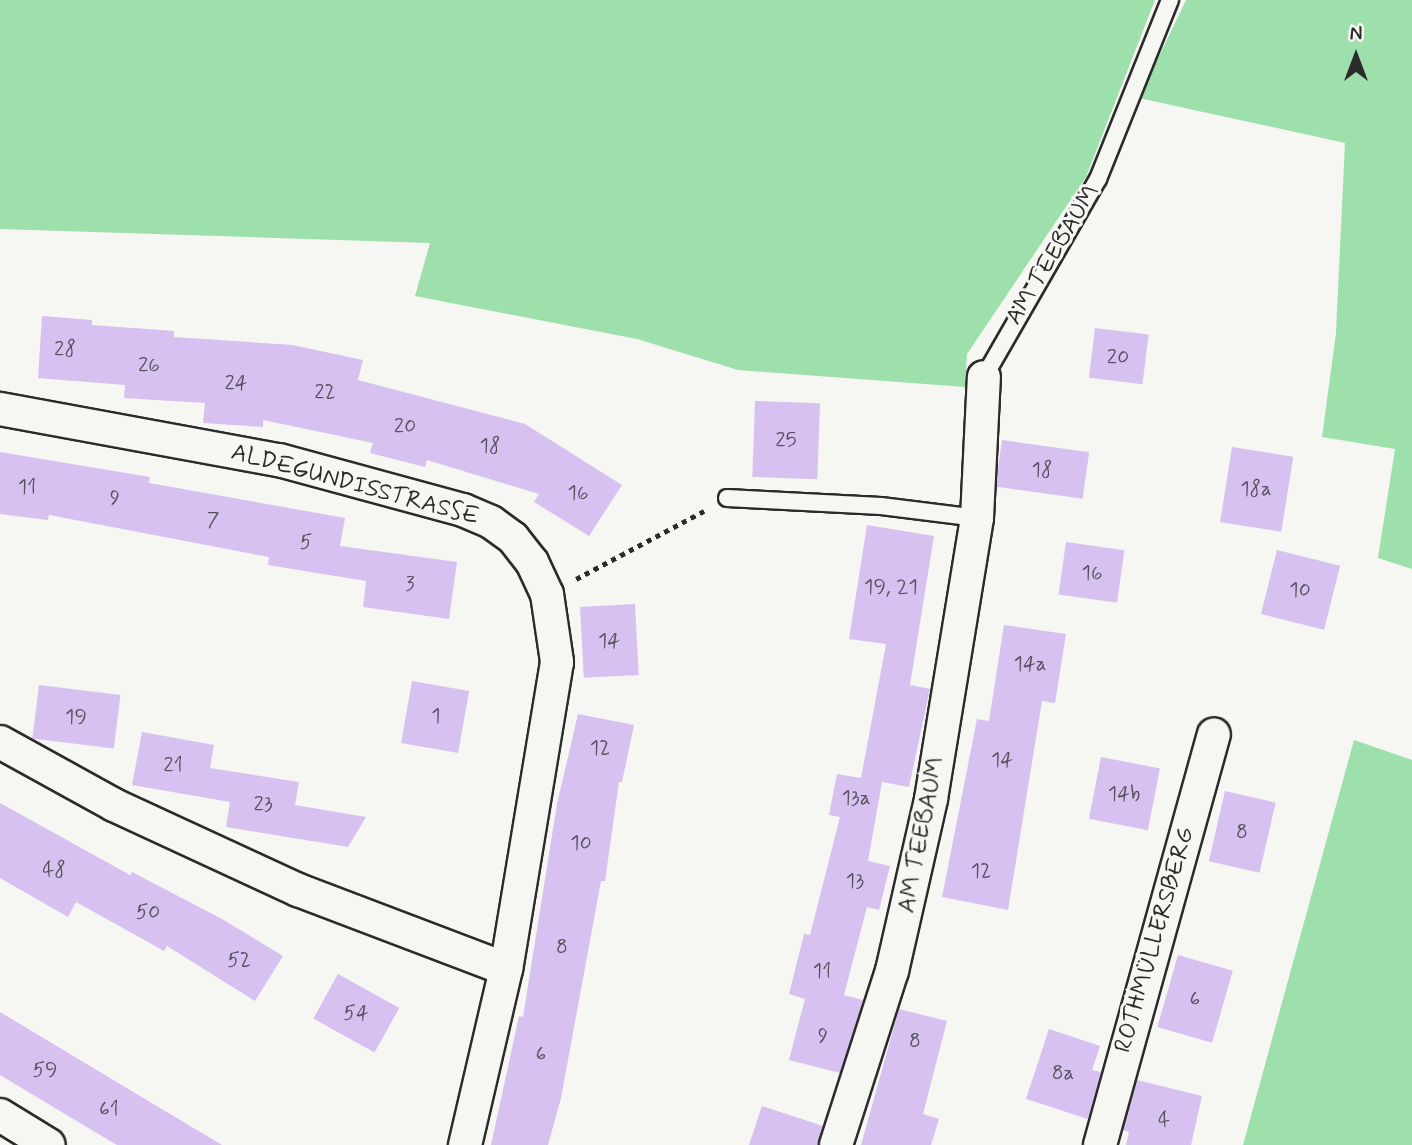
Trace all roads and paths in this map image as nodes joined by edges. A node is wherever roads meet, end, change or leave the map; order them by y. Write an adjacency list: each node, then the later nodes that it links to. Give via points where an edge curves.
1 (1170, 0): 2 (lane, AM TEEBAUM, via 1098,180)
2 (984, 377): 5 (street, AM TEEBAUM)
3 (0, 409): 6 (street, ALDEGUNDISSTRASSE, via 279,460 463,510 513,538)
4 (727, 498): 5 (lane, via 881,506); 6 (path)
5 (977, 519): 13 (street, AM TEEBAUM, via 909,906)
6 (547, 594): 9 (street, ALDEGUNDISSTRASSE, via 557,662)
7 (1214, 736): 14 (street, ROTHMÜLLERSBERG)
8 (0, 742): 9 (street, via 114,805 298,890)
9 (506, 969): 12 (street, ALDEGUNDISSTRASSE)
10 (0, 1115): 11 (street)
11 (49, 1145)
12 (465, 1145)
13 (836, 1145)
14 (1100, 1145)

